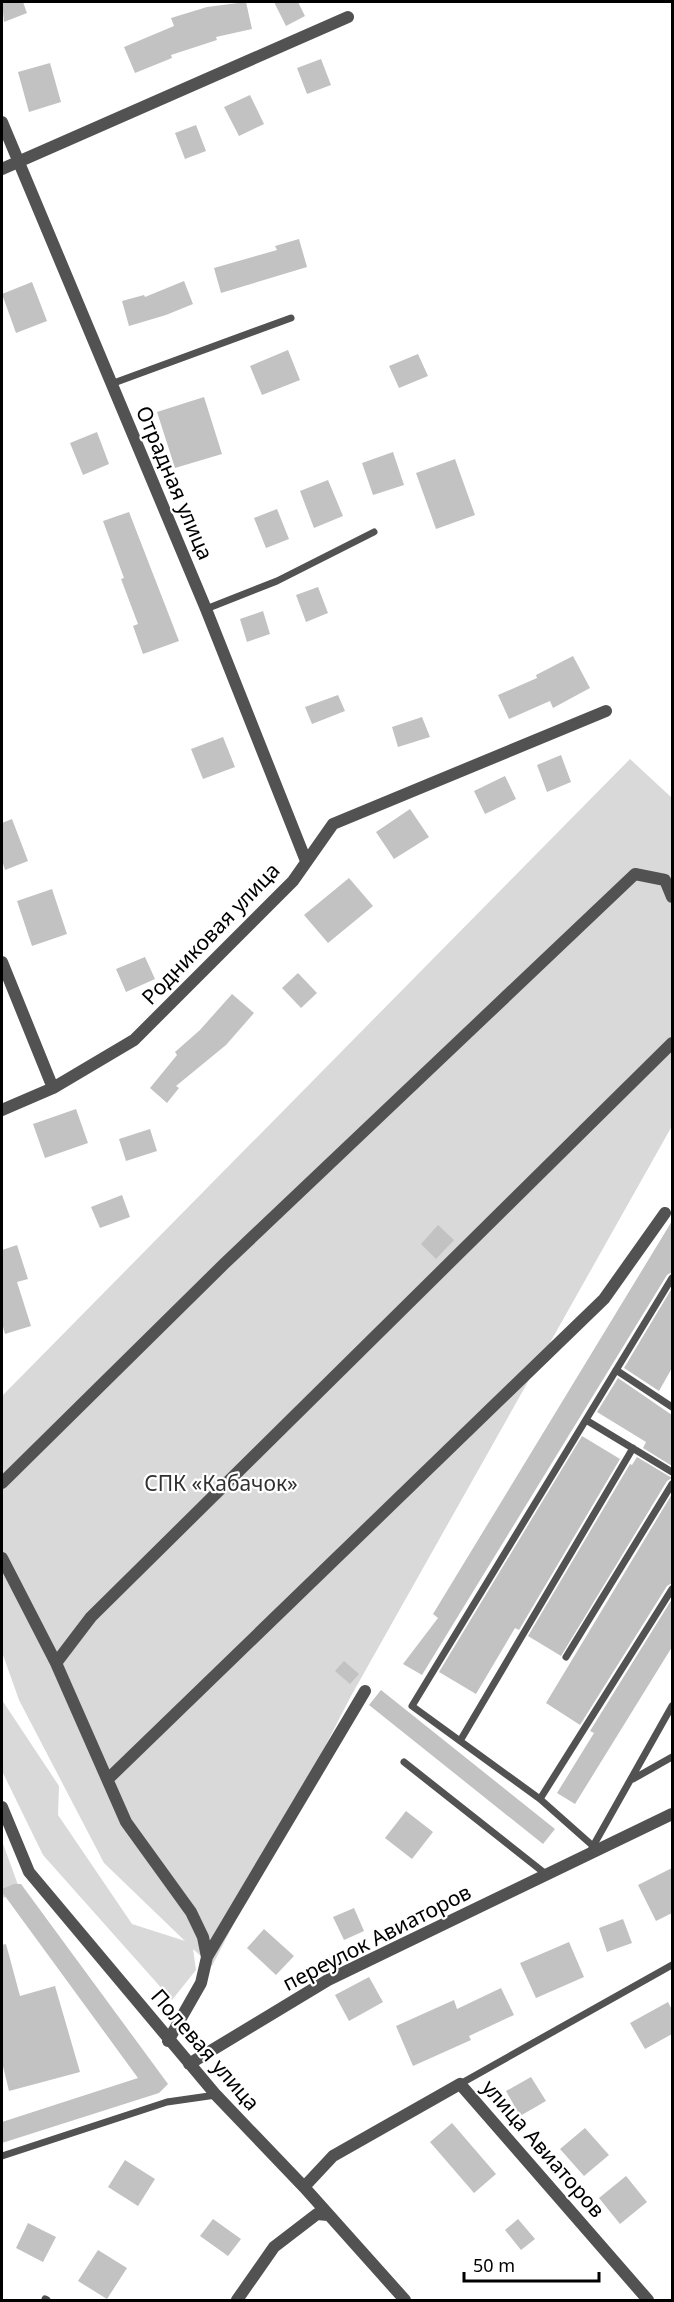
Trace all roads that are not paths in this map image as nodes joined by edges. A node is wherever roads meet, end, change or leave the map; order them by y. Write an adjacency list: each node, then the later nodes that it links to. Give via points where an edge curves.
1 (348, 17): 3 (street)
2 (2, 122): 3 (street, Отрадная улица)
3 (17, 162): 4 (street); 6 (street, Отрадная улица)
4 (2, 169)
5 (291, 318): 6 (lane)
6 (111, 384): 8 (street, Отрадная улица)
7 (374, 532): 8 (lane, via 277,581)
8 (206, 609): 10 (street, Отрадная улица)
9 (606, 711): 10 (street, Родниковая улица, via 333,824)
10 (306, 861): 14 (street, Родниковая улица, via 293,881 134,1040)
11 (672, 897): 23 (street, via 665,880 635,874 232,1256)
12 (2, 962): 14 (street)
13 (672, 1043): 28 (street, via 91,1617)
14 (53, 1088): 15 (street, Родниковая улица)
15 (2, 1110)
16 (665, 1213): 34 (street, via 604,1299)
17 (672, 1278): 18 (lane)
18 (616, 1370): 19 (lane); 20 (lane)
19 (672, 1407)
20 (586, 1420): 21 (lane); 31 (lane, via 412,1706)
21 (633, 1448): 22 (lane); 31 (lane)
22 (672, 1472)
23 (2, 1483)
24 (672, 1484): 27 (lane)
25 (2, 1558): 28 (street)
26 (672, 1589): 36 (lane)
27 (566, 1657)
28 (56, 1663): 34 (street)
29 (365, 1691): 41 (street)
30 (672, 1706): 35 (lane)
31 (460, 1740): 36 (lane)
32 (672, 1757): 35 (lane)
33 (404, 1762): 40 (lane)
34 (108, 1779): 41 (street, via 126,1822 191,1912)
35 (631, 1780): 39 (lane)
36 (540, 1799): 39 (lane)
37 (2, 1807): 43 (street, Полевая улица, via 29,1872)
38 (672, 1814): 39 (street, переулок Авиаторов)
39 (590, 1851): 40 (street, переулок Авиаторов)
40 (547, 1875): 44 (street, переулок Авиаторов, via 328,1980)
41 (207, 1957): 43 (street, via 201,1983)
42 (672, 1965): 45 (lane)
43 (168, 2041): 44 (street, Полевая улица)
44 (189, 2064): 46 (street, Полевая улица)
45 (460, 2084): 48 (street, улица Авиаторов, via 333,2156); 52 (street, улица Авиаторов)
46 (216, 2095): 47 (lane, via 167,2102); 48 (street, Полевая улица)
47 (2, 2156)
48 (304, 2187): 49 (street, Полевая улица)
49 (328, 2215): 50 (street, via 317,2214 274,2247); 51 (street, Полевая улица)
50 (237, 2301)
51 (405, 2301)
52 (648, 2301)

